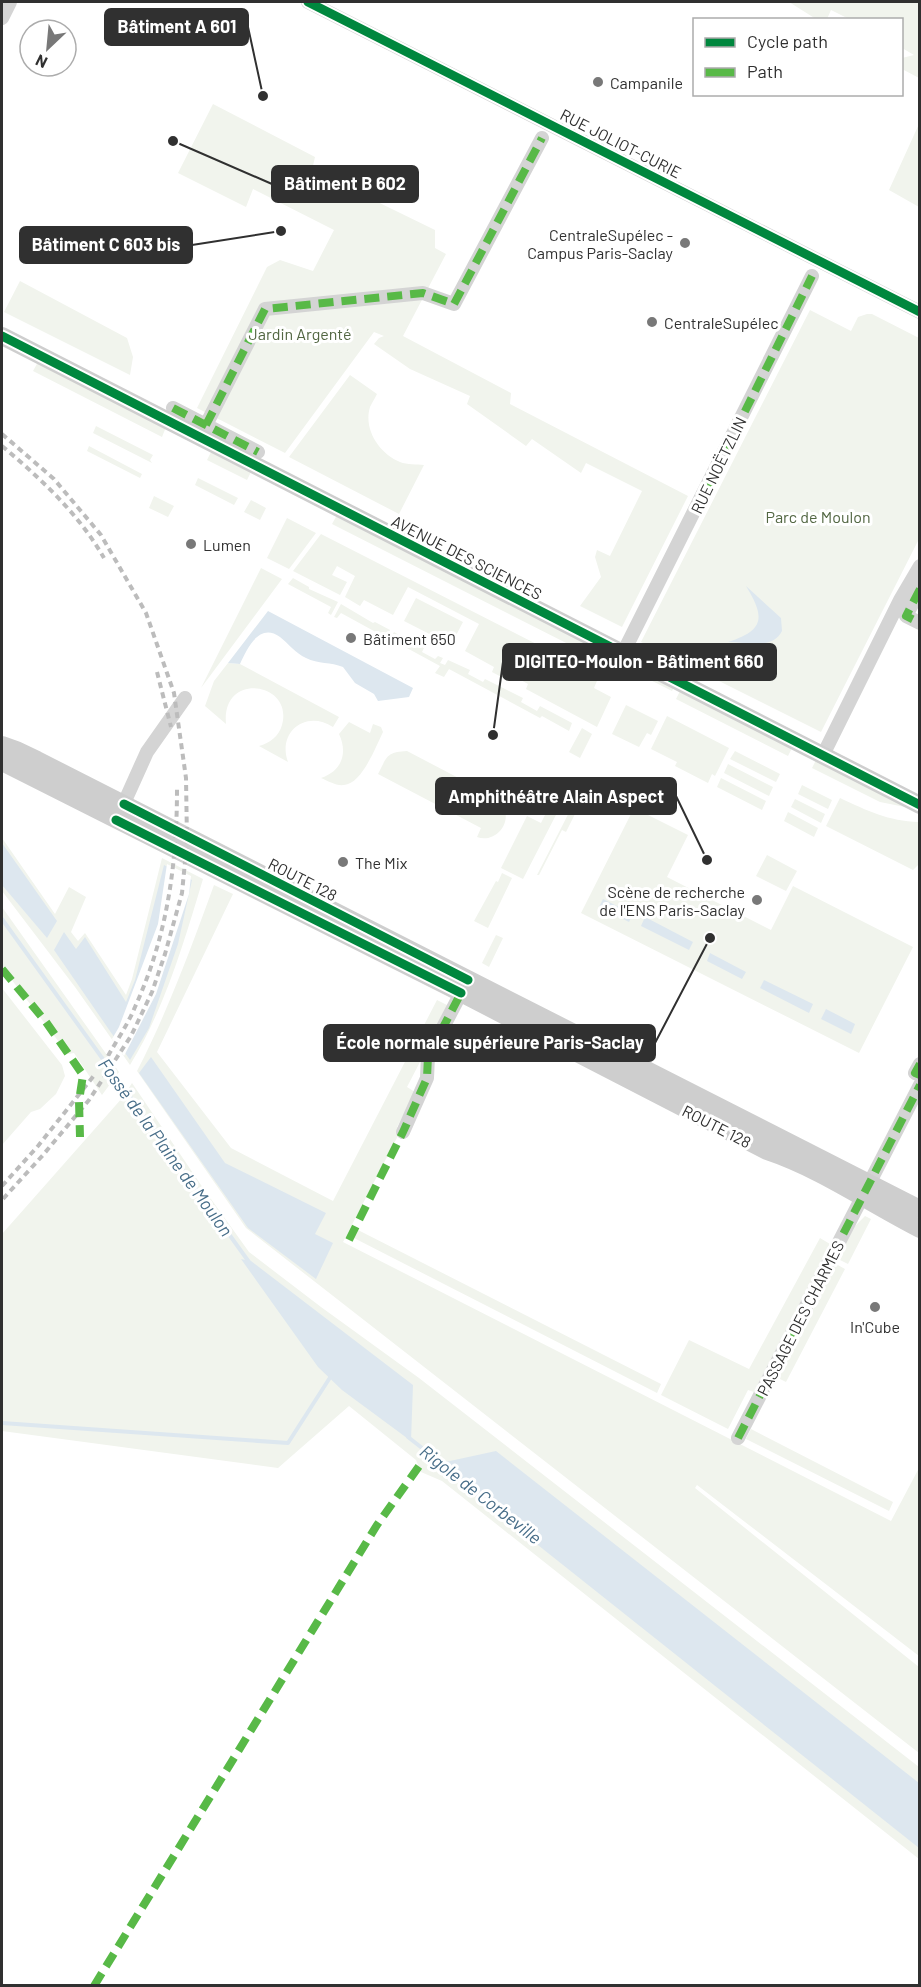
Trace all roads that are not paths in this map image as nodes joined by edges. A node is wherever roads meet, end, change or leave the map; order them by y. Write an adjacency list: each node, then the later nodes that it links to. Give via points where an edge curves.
1 (10, 2): 3 (street)
2 (308, 2): 6 (street, RUE JOLIOT-CURIE)
3 (2, 18)
4 (542, 138): 9 (street, via 454,304 423,293 264,309)
5 (812, 276): 14 (street, RUE NOËTZLIN)
6 (920, 312)
7 (2, 336): 14 (main road, AVENUE DES SCIENCES)
8 (173, 408): 9 (street)
9 (200, 425): 10 (street)
10 (258, 452)
11 (920, 566): 17 (street)
12 (920, 589): 13 (street, via 906,615)
13 (920, 623)
14 (623, 653): 17 (main road, AVENUE DES SCIENCES)
15 (185, 698): 20 (street, via 147,752)
16 (2, 745): 20 (main road, ROUTE 128, via 37,760)
17 (823, 755): 19 (main road, AVENUE DES SCIENCES)
18 (2, 762): 20 (main road, ROUTE 128)
19 (920, 804)
20 (120, 812): 21 (main road, ROUTE 128); 24 (main road, ROUTE 128)
21 (461, 993): 23 (street, via 428,1056 427,1078); 24 (main road, ROUTE 128, via 767,1151)
22 (918, 1074): 24 (street, PASSAGE DES CHARMES)
23 (403, 1132)
24 (865, 1190): 25 (main road, ROUTE 128); 26 (main road, ROUTE 128); 27 (street, PASSAGE DES CHARMES)
25 (920, 1209)
26 (920, 1228)
27 (738, 1438)

